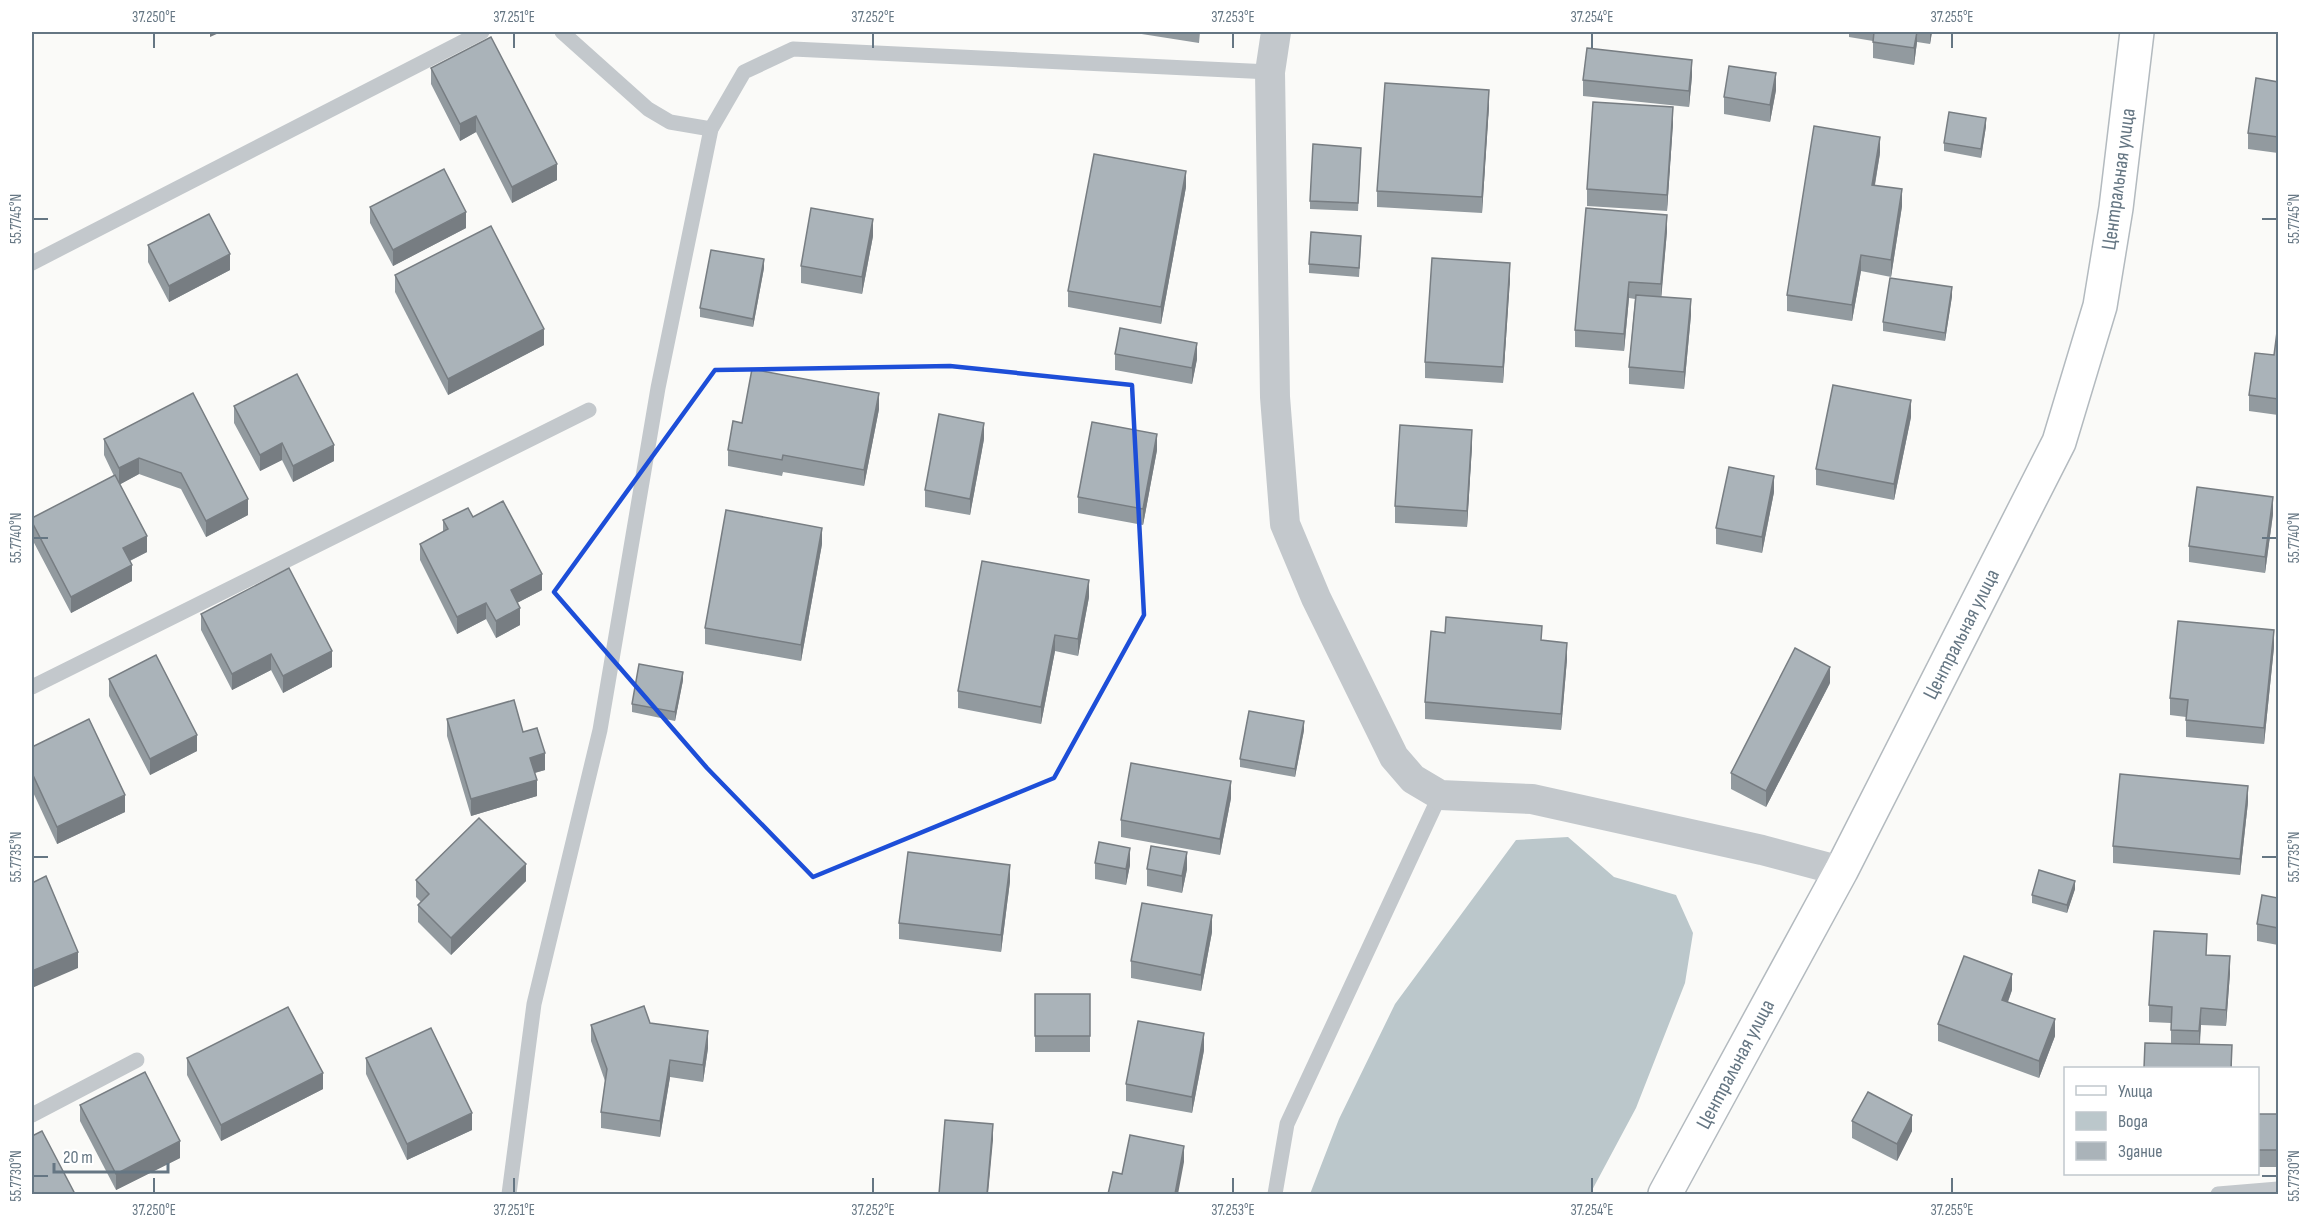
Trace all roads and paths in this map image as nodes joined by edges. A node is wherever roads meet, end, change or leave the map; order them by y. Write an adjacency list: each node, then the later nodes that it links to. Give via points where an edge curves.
1 (482, 32): 7 (lane)
2 (562, 32): 6 (lane, via 648,109 670,122)
3 (1276, 32): 5 (street)
4 (2137, 32): 11 (main road, Центральная улица, via 2100,306 2059,442)
5 (1270, 72): 6 (lane, via 793,49 744,72); 10 (street, via 1275,397 1285,524 1316,598 1394,757 1413,779)
6 (711, 129): 15 (lane, via 658,388 600,729 534,1004)
7 (32, 263)
8 (589, 410): 9 (lane)
9 (32, 687)
10 (1440, 795): 11 (street, via 1532,799); 16 (lane, via 1287,1124)
11 (1840, 870): 17 (main road, Центральная улица)
12 (137, 1060): 13 (lane)
13 (32, 1115)
14 (2278, 1189): 18 (lane)
15 (509, 1194)
16 (1275, 1194)
17 (1665, 1194)
18 (2218, 1194)

